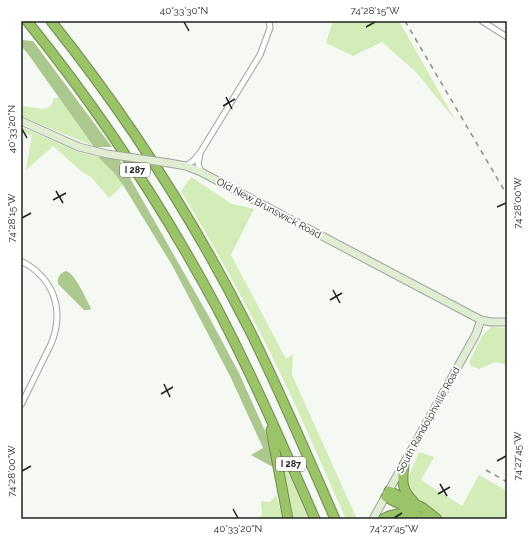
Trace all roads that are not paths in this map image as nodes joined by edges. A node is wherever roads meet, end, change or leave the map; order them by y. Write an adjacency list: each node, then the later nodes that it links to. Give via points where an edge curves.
1 (27, 21): 14 (highway, I 287, via 99,116 158,206 217,307)
2 (51, 21): 20 (highway, I 287, via 123,118 199,238 270,372)
3 (269, 21): 7 (street, via 270,28 260,54)
4 (482, 21): 5 (street)
5 (507, 36)
6 (21, 121): 8 (main road, Old New Brunswick Road, bridge, via 79,147)
7 (200, 153): 8 (street); 9 (street, via 198,164)
8 (186, 166): 9 (main road, Old New Brunswick Road)
9 (201, 172): 11 (main road, Old New Brunswick Road)
10 (21, 261): 13 (street, via 36,271 47,283 55,299 57,318 51,344)
11 (481, 320): 12 (main road, Old New Brunswick Road); 15 (main road, South Randolphville Road, via 476,334)
12 (507, 322)
13 (21, 405)
14 (267, 410): 18 (highway); 19 (highway, I 287)
15 (404, 465): 16 (main road, South Randolphville Road); 17 (highway, via 403,486 407,496)
16 (388, 494): 17 (highway); 21 (main road, South Randolphville Road); 23 (highway)
17 (416, 504): 24 (highway)
18 (288, 519)
19 (315, 519)
20 (335, 519)
21 (373, 519)
22 (383, 519): 23 (highway, via 405,513)
23 (425, 519)
24 (437, 519)

